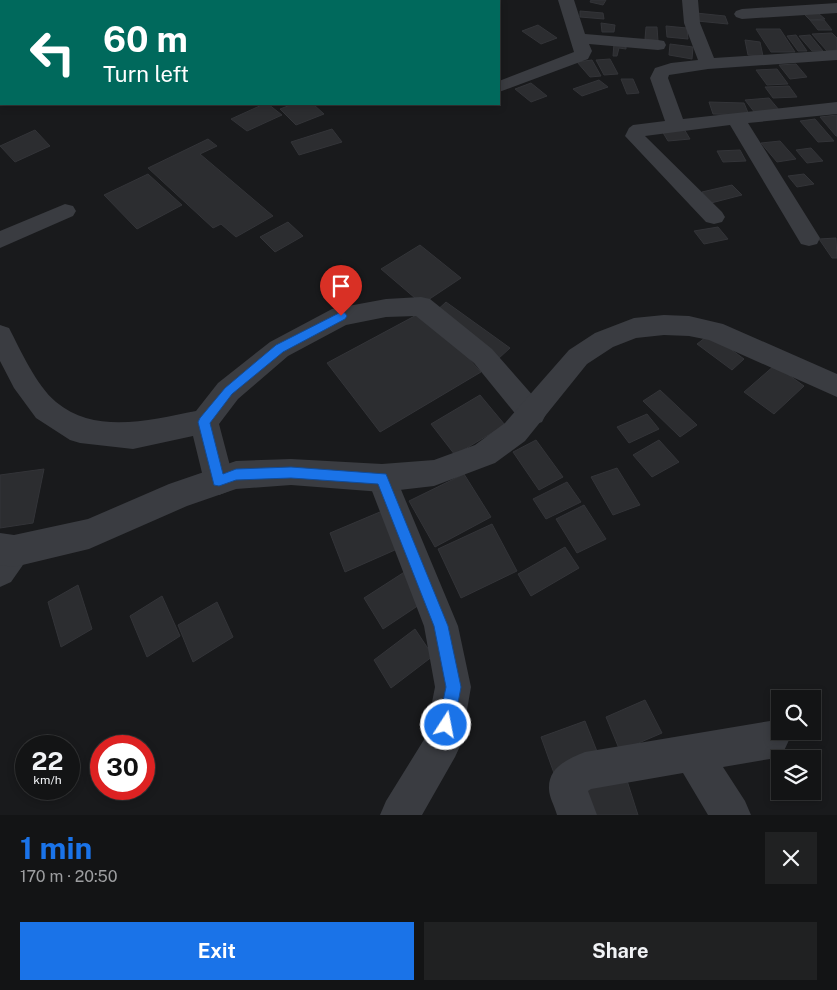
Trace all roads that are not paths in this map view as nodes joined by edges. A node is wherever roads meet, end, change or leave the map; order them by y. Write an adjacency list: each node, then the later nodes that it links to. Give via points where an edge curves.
1 (566, 0): 5 (street)
2 (690, 0): 8 (street, via 692,23)
3 (837, 8): 4 (street)
4 (742, 14)
5 (578, 38): 6 (street); 9 (street, via 583,51 577,58)
6 (658, 45)
7 (837, 55): 8 (street)
8 (708, 64): 12 (street, via 661,72 659,78)
9 (500, 87)
10 (837, 108): 11 (street)
11 (736, 119): 12 (street); 15 (street)
12 (676, 125): 14 (street, via 640,129 635,136)
13 (65, 211): 16 (street)
14 (714, 217)
15 (808, 238)
16 (0, 240)
17 (0, 336): 20 (street, via 22,380 46,410 80,431 133,436)
18 (837, 386): 19 (street, via 714,331 664,325 634,328 604,340 578,357)
19 (532, 414): 20 (street, via 483,356 421,306 341,316 280,348 228,391); 21 (street, via 515,432 485,454 434,473)
20 (204, 422): 22 (street)
21 (382, 478): 22 (street, via 291,472 236,475); 26 (street, via 441,626 453,687 442,744)
22 (219, 481): 23 (street, via 180,494 88,534)
23 (5, 557)
24 (770, 740): 25 (street)
25 (692, 753): 27 (street, via 576,774 568,789); 28 (street)
26 (400, 815)
27 (577, 815)
28 (731, 815)

